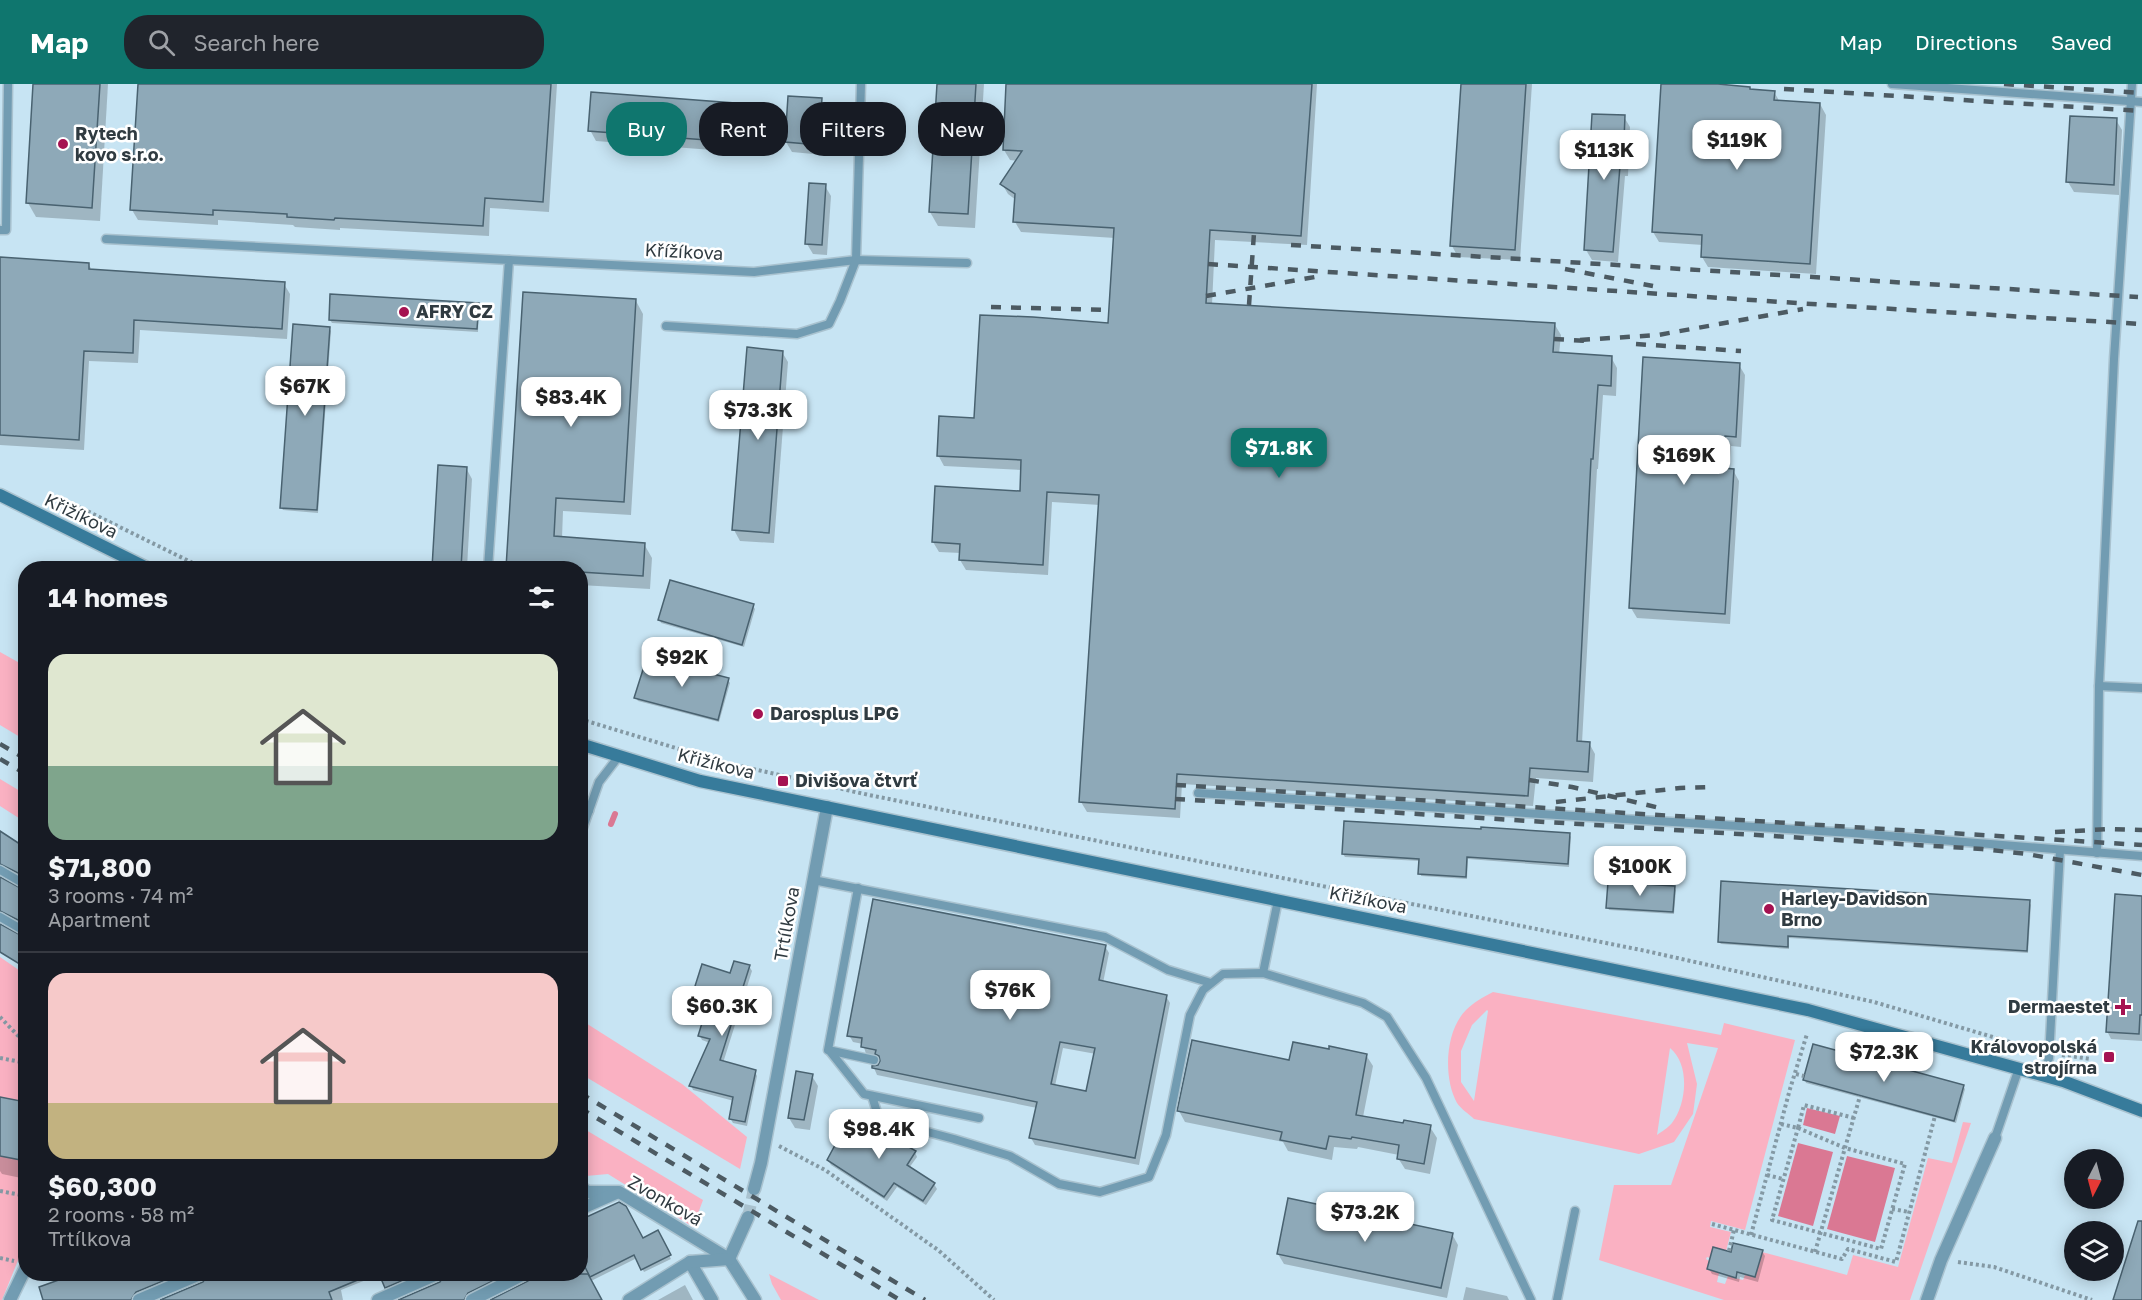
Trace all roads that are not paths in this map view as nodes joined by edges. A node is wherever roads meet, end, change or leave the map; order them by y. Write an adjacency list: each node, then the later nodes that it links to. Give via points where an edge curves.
1 (8, 84): 7 (lane, via 6,230)
2 (861, 84): 10 (lane)
3 (1892, 84): 5 (lane)
4 (2132, 84): 5 (lane)
5 (2131, 101): 6 (lane); 16 (lane)
6 (2142, 102)
7 (0, 230)
8 (106, 239): 9 (lane, Křížíkova)
9 (509, 260): 10 (lane, Křížíkova, via 754,272); 15 (lane)
10 (856, 260): 11 (lane, Křížíkova); 12 (lane, via 829,324 797,334)
11 (967, 263)
12 (666, 326)
13 (0, 495): 14 (street, Křižíkova)
14 (133, 561)
15 (488, 561)
16 (2099, 686): 17 (lane); 24 (lane)
17 (2142, 688)
18 (588, 747): 19 (street, Křižíkova)
19 (618, 756): 21 (lane); 22 (street, Křižíkova, via 700,781)
20 (1198, 794): 23 (lane, via 1852,833)
21 (588, 803)
22 (827, 807): 28 (street, Trtílkova); 30 (street, Křižíkova)
23 (2060, 850): 24 (lane); 38 (lane, via 2049,1054)
24 (2097, 853): 25 (lane)
25 (2142, 856)
26 (0, 870): 27 (lane)
27 (18, 880)
28 (813, 880): 29 (lane); 43 (street, Trtílkova)
29 (858, 888): 34 (lane, via 1105,937 1168,970); 35 (lane)
30 (1278, 900): 33 (lane); 37 (street, Křižíkova, via 1808,1010)
31 (0, 917): 32 (lane)
32 (18, 927)
33 (1263, 973): 34 (lane, via 1223,974); 62 (lane, via 1363,1003 1387,1017 1426,1078)
34 (1211, 983): 39 (lane, via 1190,1015 1166,1135 1149,1177 1100,1192 1059,1184 1010,1156 879,1119)
35 (828, 1050): 36 (lane); 39 (lane, via 864,1094)
36 (874, 1060)
37 (2019, 1068): 38 (street, Křižíkova); 42 (lane)
38 (2044, 1076): 40 (street, Křižíkova)
39 (872, 1096): 41 (lane)
40 (2142, 1111)
41 (979, 1118)
42 (1995, 1138): 64 (street)
43 (754, 1189)
44 (588, 1192): 45 (street, Zvonková)
45 (619, 1192): 46 (street); 49 (street, Zvonková)
46 (588, 1206)
47 (1575, 1210): 63 (lane)
48 (748, 1217): 49 (street)
49 (729, 1259): 50 (street); 61 (street)
50 (690, 1262): 59 (street); 60 (street)
51 (19, 1281): 55 (street)
52 (184, 1281): 56 (street)
53 (421, 1281): 57 (street)
54 (510, 1281): 58 (street)
55 (10, 1300)
56 (139, 1300)
57 (378, 1300)
58 (472, 1300)
59 (629, 1300)
60 (712, 1300)
61 (755, 1300)
62 (1531, 1300)
63 (1557, 1300)
64 (1927, 1300)

